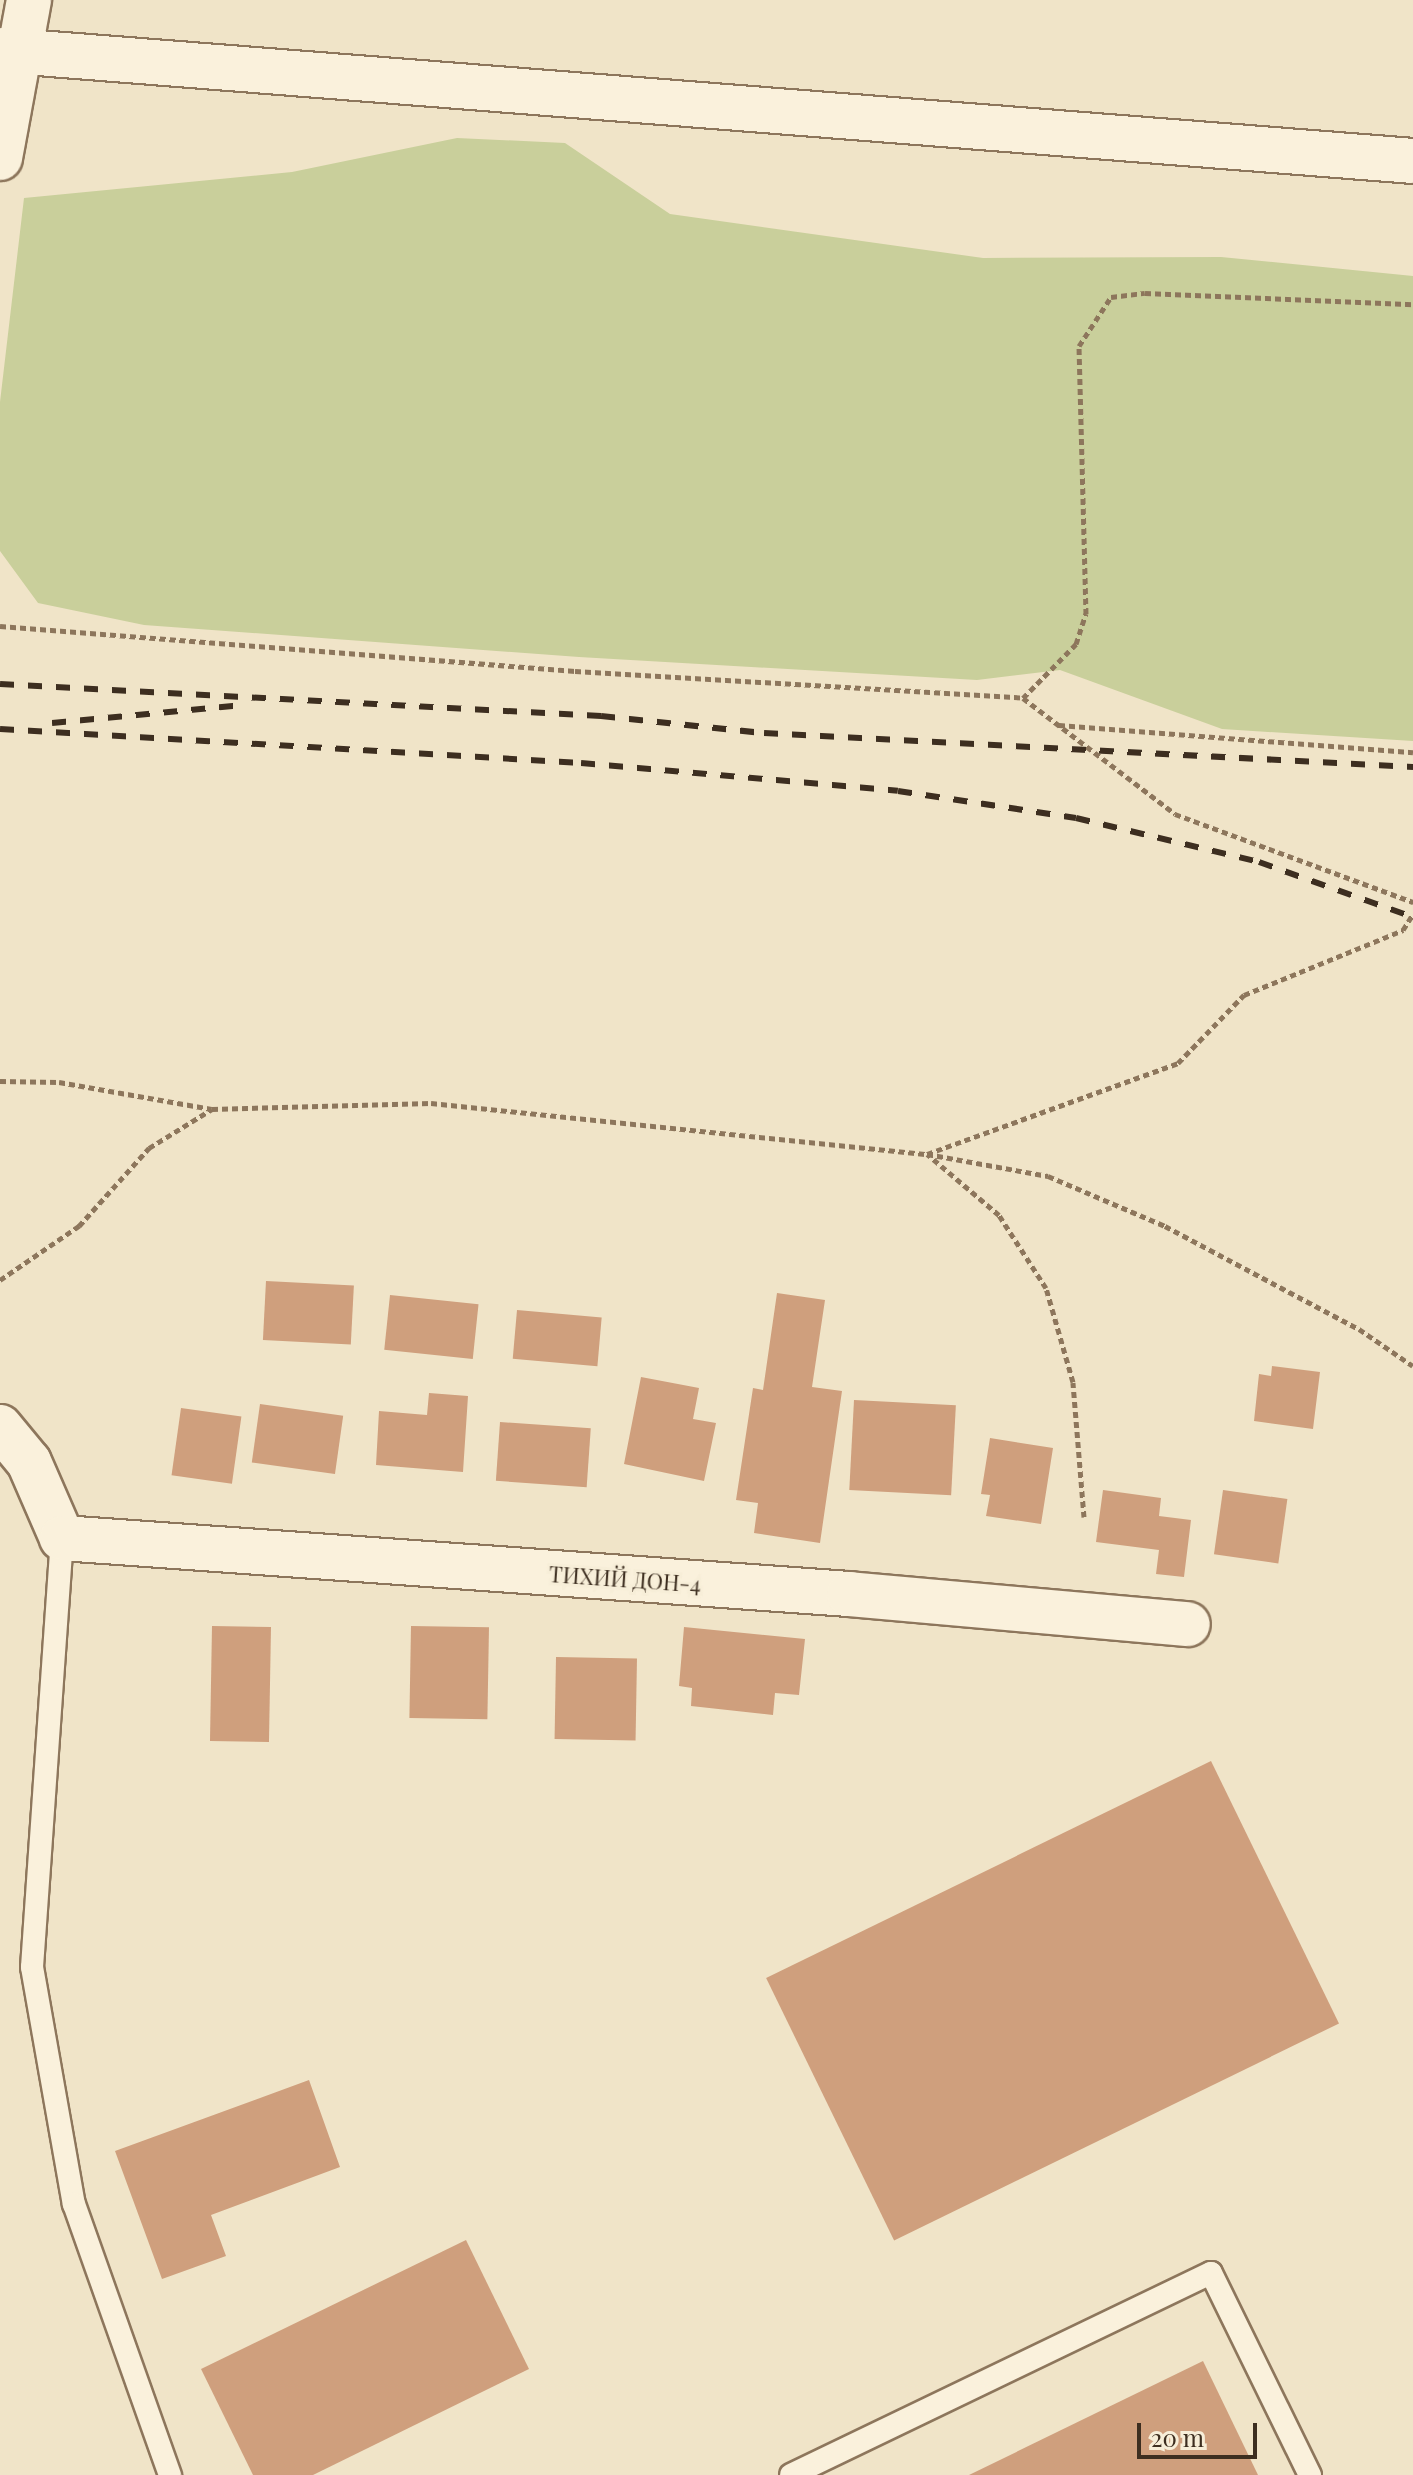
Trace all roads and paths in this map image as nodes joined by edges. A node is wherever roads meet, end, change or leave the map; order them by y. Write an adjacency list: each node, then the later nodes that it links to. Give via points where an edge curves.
1 (29, 0): 2 (street)
2 (10, 51): 3 (street); 4 (street)
3 (0, 158)
4 (1413, 161)
5 (1413, 304): 7 (path, via 1145,293 1111,297 1079,346 1086,614 1076,644)
6 (0, 626): 7 (path, via 575,671)
7 (1023, 698): 8 (path)
8 (1058, 724): 9 (path); 10 (path, via 1175,814)
9 (1413, 752)
10 (1413, 902)
11 (1413, 914): 14 (path, via 1403,930 1244,995 1178,1063)
12 (0, 1081): 13 (path, via 59,1082)
13 (212, 1109): 14 (path, via 431,1103); 15 (path, via 149,1148 79,1226)
14 (927, 1154): 16 (path, via 1048,1176 1165,1226 1359,1329); 18 (path, via 999,1215 1046,1288 1073,1382)
15 (0, 1280)
16 (1413, 1366)
17 (0, 1427): 19 (street, via 29,1462)
18 (1084, 1517)
19 (62, 1538): 20 (street, ТИХИЙ ДОН-4, via 849,1594); 21 (lane, via 32,1967 74,2204)
20 (1188, 1624)
21 (170, 2475)
22 (791, 2475): 23 (lane, via 1211,2273)
23 (1310, 2475)

